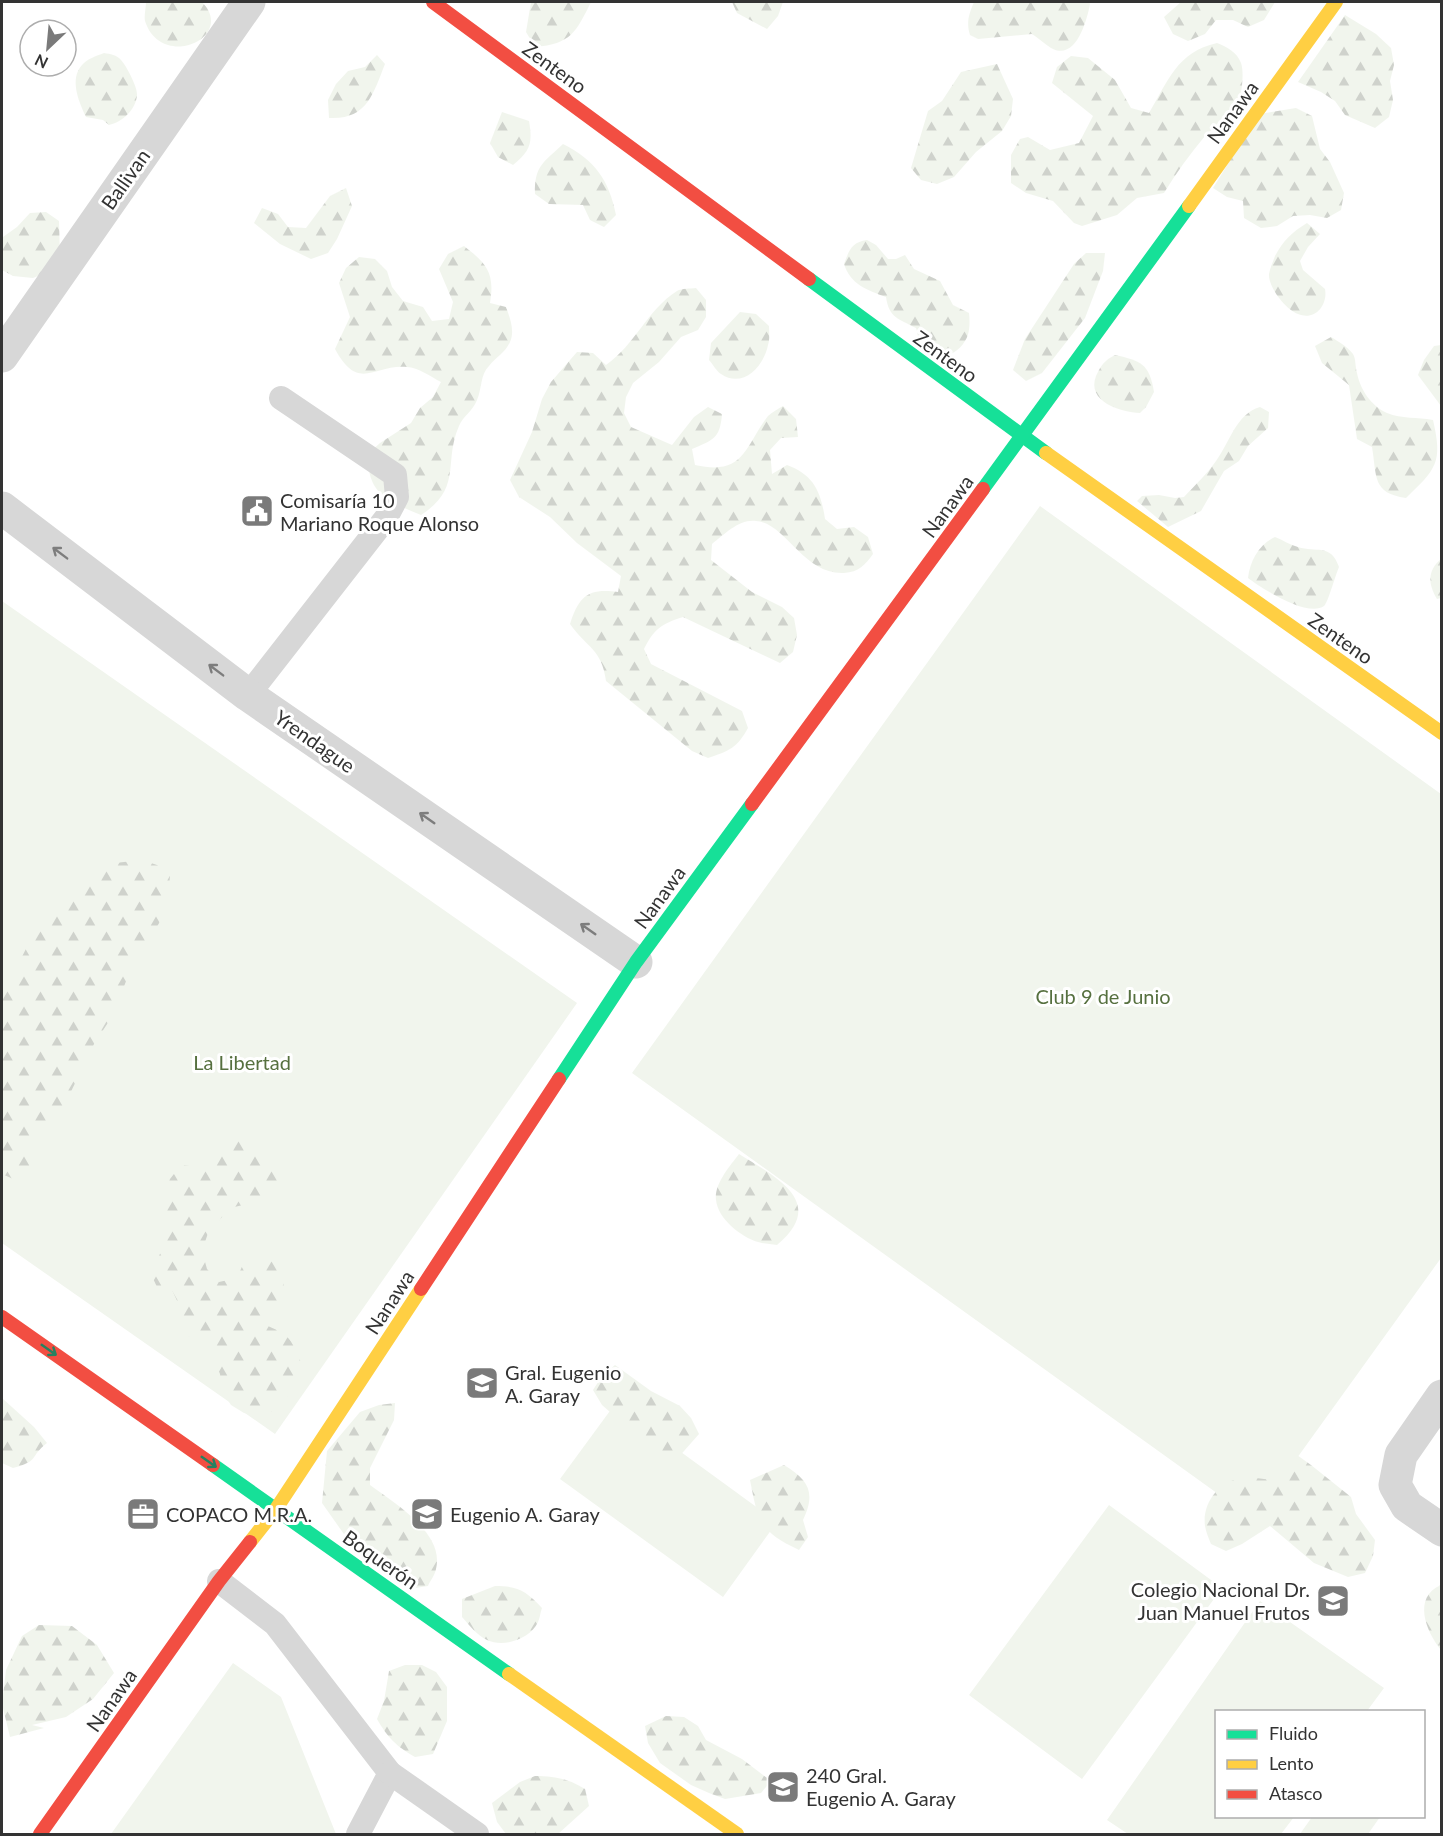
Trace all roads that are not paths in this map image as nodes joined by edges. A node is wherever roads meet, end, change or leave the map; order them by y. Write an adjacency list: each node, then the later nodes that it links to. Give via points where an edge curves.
1 (249, 2): 4 (street, Ballivan)
2 (433, 2): 6 (street, Zenteno)
3 (1336, 2): 6 (street, Nanawa)
4 (2, 356)
5 (281, 398): 8 (lane, via 395,475 397,497 387,518)
6 (1022, 436): 9 (street, Zenteno); 10 (street, Nanawa)
7 (2, 508): 8 (street, Yrendague, one-way to 7)
8 (248, 695): 10 (street, Yrendague, one-way to 8)
9 (1442, 733)
10 (636, 962): 13 (street, Nanawa)
11 (2, 1317): 13 (street, Boquerón, one-way to 13)
12 (1442, 1396): 14 (street, via 1401,1455 1395,1485 1407,1506)
13 (276, 1509): 15 (street, Nanawa); 20 (street, Boquerón)
14 (1442, 1530)
15 (219, 1581): 16 (lane, via 275,1624); 17 (street, Nanawa)
16 (390, 1773): 18 (lane); 19 (lane)
17 (40, 1834)
18 (358, 1834)
19 (477, 1834)
20 (737, 1834)

